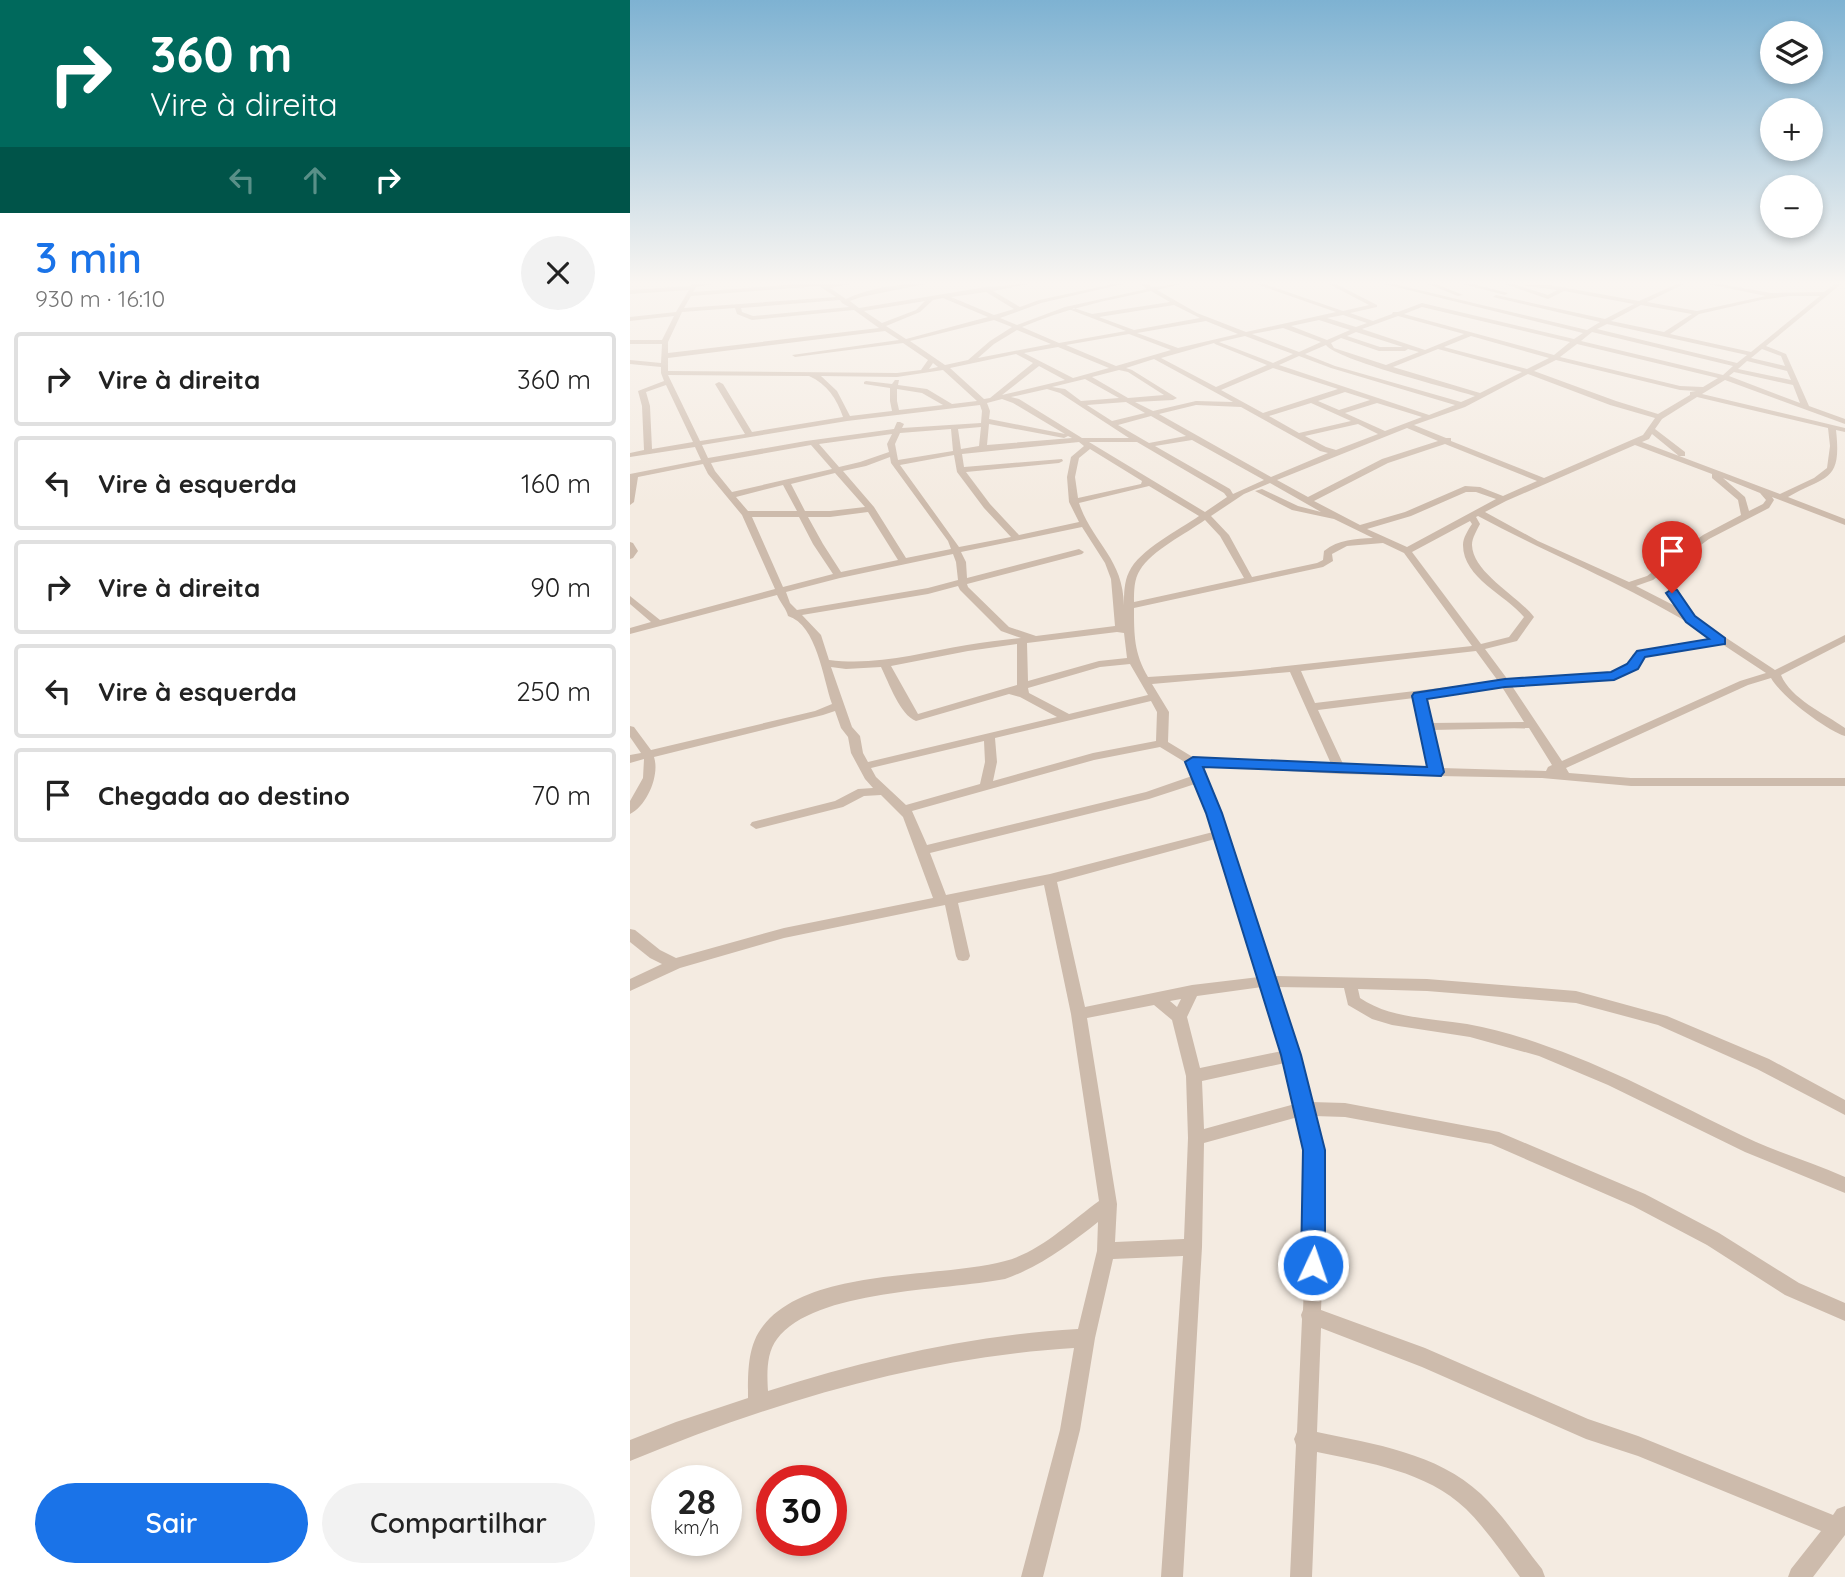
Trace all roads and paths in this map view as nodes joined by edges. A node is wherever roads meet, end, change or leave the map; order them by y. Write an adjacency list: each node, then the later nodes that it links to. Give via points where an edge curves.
1 (665, 358): 35 (street)
2 (926, 358): 22 (street)
3 (975, 358): 23 (street)
4 (988, 358): 23 (street)
5 (1028, 358): 26 (street)
6 (1083, 358): 33 (street)
7 (1154, 358): 30 (street)
8 (1156, 358): 28 (street)
9 (1258, 358): 27 (street)
10 (1288, 358): 27 (street)
11 (1314, 358): 41 (street)
12 (1357, 358): 34 (street)
13 (1411, 358): 34 (street)
14 (1477, 358): 38 (street)
15 (1555, 358): 38 (street)
16 (1558, 358): 31 (street)
17 (1643, 358): 43 (street)
18 (1697, 358): 32 (street)
19 (1748, 358): 32 (street)
20 (1751, 358): 36 (street)
21 (1785, 358): 36 (street)
22 (931, 361): 29 (street); 37 (street)
23 (971, 361): 29 (street)
24 (632, 362): 35 (street)
25 (1598, 362): 31 (street)
26 (1038, 363): 45 (street); 60 (street)
27 (1272, 365): 49 (street); 50 (street)
28 (1172, 366): 30 (street); 50 (street)
29 (946, 367): 37 (street); 64 (street)
30 (1131, 367): 33 (street); 58 (street)
31 (1590, 367): 52 (street)
32 (1735, 367): 43 (street); 47 (street)
33 (1103, 368): 42 (street)
34 (1384, 368): 41 (street); 55 (street)
35 (664, 369): 39 (street); 46 (street)
36 (1789, 369): 47 (street)
37 (923, 372): 40 (street)
38 (1530, 372): 55 (street); 75 (street)
39 (810, 374): 44 (street); 77 (street, via 831,389)
40 (914, 374): 44 (street)
41 (1361, 376): 49 (street); 68 (street)
42 (1086, 377): 45 (street); 61 (street)
43 (1724, 377): 54 (street); 70 (street)
44 (896, 381): 69 (street); 71 (street)
45 (1073, 381): 51 (street)
46 (668, 382): 98 (street); 106 (street, via 642,391)
47 (1794, 383): 70 (street)
48 (719, 384): 90 (street)
49 (1328, 385): 53 (street)
50 (1217, 387): 67 (street)
51 (1061, 388): 57 (street, via 1043,388); 65 (street)
52 (1680, 388): 54 (street); 56 (street)
53 (1344, 390): 62 (street); 63 (street)
54 (1705, 390): 56 (street)
55 (1480, 395): 68 (street)
56 (1696, 395): 75 (street); 85 (street)
57 (1019, 397): 59 (street); 83 (street)
58 (1171, 397): 61 (street); 66 (street)
59 (1005, 398): 60 (street)
60 (993, 400): 64 (street)
61 (1128, 401): 65 (street); 73 (street)
62 (1313, 401): 72 (street); 74 (street)
63 (1376, 401): 72 (street); 76 (street)
64 (983, 402): 69 (street); 82 (street)
65 (1081, 403): 80 (street)
66 (1186, 405): 67 (street); 73 (street)
67 (1242, 405): 74 (street)
68 (1462, 405): 76 (street)
69 (951, 406): 71 (street)
70 (1806, 408): 79 (street)
71 (899, 410): 77 (street); 87 (street)
72 (1340, 412): 78 (street)
73 (1150, 414): 80 (street); 94 (street)
74 (1262, 416): 92 (street)
75 (1659, 417): 89 (street)
76 (1431, 418): 84 (street)
77 (847, 419): 90 (street)
78 (1359, 422): 91 (street); 92 (street)
79 (1845, 422)
80 (1111, 424): 96 (street)
81 (954, 425): 82 (street); 87 (street); 107 (street)
82 (985, 425): 86 (street); 105 (street)
83 (1055, 425): 86 (street); 93 (street)
84 (1409, 426): 91 (street); 97 (street)
85 (1832, 427): 88 (street); 129 (street, via 1832,471)
86 (1019, 429): 93 (street)
87 (897, 430): 99 (street); 111 (street)
88 (1845, 430)
89 (1652, 431): 101 (street); 115 (street)
90 (749, 434): 98 (street)
91 (1385, 434): 109 (street)
92 (1299, 435): 108 (street)
93 (1069, 436): 95 (street); 100 (street)
94 (1194, 437): 104 (street); 120 (street)
95 (1079, 440): 96 (street); 100 (street); 103 (street)
96 (1138, 440): 104 (street)
97 (1448, 440): 123 (street); 131 (street, via 1385,461)
98 (698, 442): 106 (street); 112 (street)
99 (813, 442): 112 (street); 116 (street)
100 (1060, 442): 102 (street)
101 (1635, 442): 115 (street); 123 (street)
102 (1044, 444): 105 (street); 113 (street)
103 (1089, 446): 118 (street, via 1075,457); 121 (street)
104 (1149, 446): 128 (street)
105 (984, 448): 107 (street)
106 (648, 452): 110 (street)
107 (957, 452): 111 (street); 117 (street)
108 (1325, 452): 109 (street); 120 (street)
109 (1336, 452)
110 (630, 455)
111 (894, 459): 114 (street); 149 (street)
112 (708, 461): 119 (street); 126 (street, via 711,472)
113 (1059, 461): 117 (street); 118 (street)
114 (863, 464): 116 (street)
115 (1700, 465): 127 (street); 139 (street, via 1742,499)
116 (835, 470): 122 (street); 134 (street)
117 (960, 470): 144 (street)
118 (1072, 473): 133 (street)
119 (632, 476): 132 (street)
120 (1269, 478): 128 (street); 131 (street)
121 (1147, 480): 133 (street, via 1134,491); 135 (street)
122 (785, 481): 124 (street); 138 (street)
123 (1542, 481): 130 (street)
124 (747, 488): 126 (street)
125 (1259, 491): 128 (street); 131 (street); 140 (street, via 1296,508)
126 (729, 492): 136 (street)
127 (1764, 492): 129 (street); 139 (street, via 1769,503)
128 (1233, 493): 135 (street)
129 (1780, 498): 141 (street)
130 (1503, 499): 137 (street); 143 (street, via 1465,489 1408,514)
131 (1311, 501): 140 (street)
132 (630, 502)
133 (1073, 502): 142 (street)
134 (871, 509): 138 (street); 153 (street)
135 (1204, 512): 158 (street, via 1224,535); 163 (street, via 1145,557 1135,571)
136 (746, 514): 138 (street); 160 (street)
137 (1475, 514): 146 (street); 159 (street); 175 (street, via 1476,524 1467,542 1471,561 1529,617 1513,639)
138 (802, 515): 155 (street)
139 (1746, 516): 152 (street)
140 (1342, 520): 143 (street)
141 (1845, 522)
142 (1082, 524): 144 (street); 167 (street, via 1108,558 1117,581)
143 (1359, 528): 145 (street)
144 (1017, 538): 149 (street)
145 (1383, 540): 148 (street); 158 (street, via 1349,541 1330,550 1325,564)
146 (1423, 542): 148 (street); 154 (street)
147 (630, 545): 151 (street)
148 (1406, 551): 154 (street)
149 (958, 552): 153 (street); 157 (street)
150 (1079, 552): 157 (street, via 975,580)
151 (630, 556)
152 (1677, 559): 156 (street); 165 (street, via 1671,586)
153 (904, 563): 155 (street)
154 (1419, 567): 175 (street)
155 (839, 575): 160 (street)
156 (1650, 578): 159 (street); 161 (street)
157 (961, 579): 164 (street); 168 (street, via 968,596)
158 (1249, 579): 163 (street)
159 (1628, 585): 161 (street)
160 (780, 590): 164 (street); 166 (street)
161 (1649, 598): 165 (street)
162 (630, 599): 166 (street)
163 (1128, 606): 167 (street)
164 (792, 614): 180 (street, via 816,635)
165 (1691, 619): 171 (street)
166 (658, 623): 169 (street)
167 (1124, 628): 170 (street); 177 (street)
168 (1005, 629): 170 (street); 174 (street)
169 (630, 631)
170 (1035, 639): 172 (street)
171 (1721, 641): 179 (street); 185 (street, via 1642,654 1633,666 1614,676)
172 (1022, 642): 174 (street); 186 (street)
173 (1840, 642): 176 (street); 182 (street)
174 (989, 645): 178 (street)
175 (1478, 648): 181 (street); 185 (street)
176 (1845, 656)
177 (1133, 661): 183 (street); 186 (street, via 1099,664)
178 (884, 662): 180 (street); 186 (street, via 916,718)
179 (1757, 662): 182 (street); 184 (street)
180 (828, 667): 189 (street)
181 (1294, 668): 183 (street); 190 (street)
182 (1775, 674): 184 (street); 195 (street, via 1790,694)
183 (1143, 681): 188 (street)
184 (1744, 682): 204 (street)
185 (1505, 683): 187 (street); 192 (street)
186 (1023, 691): 191 (street)
187 (1419, 696): 190 (street); 193 (street)
188 (1154, 697): 191 (street, via 1069,719); 197 (street, via 1165,720)
189 (839, 705): 198 (street); 201 (street)
190 (1312, 707): 202 (street)
191 (1049, 717): 196 (street)
192 (1532, 725): 193 (street); 204 (street)
193 (1425, 727): 203 (street)
194 (630, 729): 198 (street)
195 (1845, 733)
196 (989, 737): 201 (street); 208 (street)
197 (1161, 743): 200 (street); 208 (street)
198 (650, 754): 199 (street); 212 (street, via 650,782)
199 (630, 759)
200 (1193, 762): 202 (street); 205 (street)
201 (865, 766): 206 (street)
202 (1340, 769): 203 (street)
203 (1436, 772): 204 (street)
204 (1563, 772): 207 (street, via 1632,782)
205 (1199, 778): 214 (street); 215 (street, via 1149,795)
206 (871, 779): 209 (street); 210 (street)
207 (1845, 782)
208 (986, 787): 211 (street)
209 (862, 792): 210 (street); 213 (street, via 839,804)
210 (884, 792): 211 (street)
211 (905, 809): 215 (street)
212 (630, 810)
213 (756, 825)
214 (1220, 834): 216 (street); 223 (street)
215 (924, 850): 217 (street)
216 (1050, 879): 217 (street); 227 (street)
217 (946, 900): 220 (street); 221 (street, via 784,933)
218 (630, 934): 219 (street)
219 (655, 954): 221 (street); 222 (street)
220 (963, 956)
221 (675, 964): 222 (street)
222 (637, 981)
223 (1268, 981): 224 (street); 225 (street); 229 (street)
224 (1350, 983): 231 (street, via 1499,990 1602,1002 1720,1044); 234 (street, via 1353,1001 1380,1018 1472,1031 1541,1051 1622,1081 1749,1146)
225 (1192, 991): 226 (street); 228 (street)
226 (1157, 999): 227 (street); 228 (street)
227 (1079, 1014): 235 (street)
228 (1179, 1017): 230 (street)
229 (1291, 1055): 230 (street); 232 (street)
230 (1194, 1076): 233 (street)
231 (1845, 1108)
232 (1302, 1109): 233 (street); 238 (street, via 1345,1110 1493,1137 1640,1200 1792,1289); 239 (street, via 1315,1164)
233 (1196, 1138): 236 (street)
234 (1845, 1185)
235 (1108, 1204): 237 (street); 241 (street, via 1014,1267 875,1288 804,1306 770,1332 762,1348)
236 (1193, 1247): 237 (street); 246 (street)
237 (1105, 1251): 240 (street)
238 (1845, 1312)
239 (1310, 1315): 242 (street); 244 (street, via 1425,1358 1586,1429)
240 (1085, 1338): 241 (street, via 1038,1339 906,1361); 245 (street, via 1070,1430)
241 (758, 1404): 243 (street)
242 (1304, 1439): 247 (street); 248 (street, via 1435,1475 1462,1492)
243 (630, 1451)
244 (1840, 1521): 249 (street)
245 (1032, 1577)
246 (1172, 1577)
247 (1301, 1577)
248 (1534, 1577)
249 (1799, 1577)

